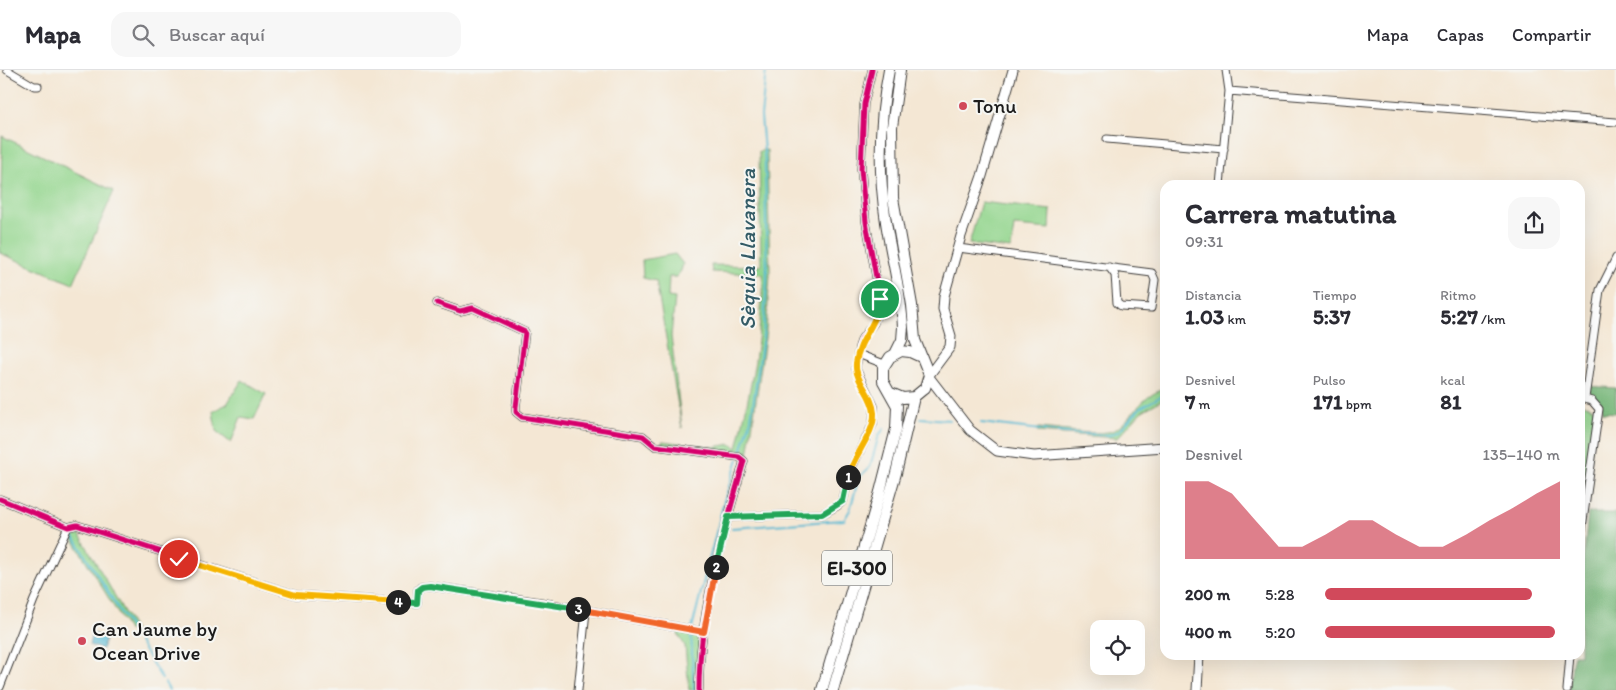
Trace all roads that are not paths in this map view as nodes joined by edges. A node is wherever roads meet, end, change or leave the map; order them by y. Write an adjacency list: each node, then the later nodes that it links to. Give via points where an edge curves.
1 (6, 70): 7 (street)
2 (872, 70): 17 (street, via 864,104 861,168 866,222 880,299 874,323 862,338)
3 (889, 70): 18 (main road, via 883,104 880,160 885,215 904,327)
4 (900, 70): 19 (main road, via 892,127 892,174 915,340)
5 (1013, 70): 13 (street)
6 (1226, 70): 8 (street)
7 (38, 86)
8 (1229, 91): 9 (street); 11 (street)
9 (1616, 122)
10 (1107, 139): 11 (street)
11 (1224, 148): 12 (street)
12 (1221, 180)
13 (958, 248): 15 (street); 20 (street, via 943,303 951,342)
14 (1616, 258): 23 (street, via 1600,290)
15 (1109, 267): 15 (street, via 1152,273 1155,280 1152,308 1117,303 1115,275)
16 (437, 303): 31 (street, via 460,312 473,308 525,332 516,407 516,412 522,417 643,436 655,446 739,457 744,461)
17 (858, 354): 21 (street); 31 (street, via 857,375 869,392 874,415 870,433 849,473 843,501 822,514)
18 (895, 354): 19 (main road, via 905,351); 21 (main road)
19 (923, 359): 20 (street); 22 (main road)
20 (941, 360): 22 (street)
21 (884, 364): 24 (main road, EI-300, via 883,380)
22 (929, 376): 25 (street); 26 (main road, EI-300)
23 (1585, 380)
24 (891, 393): 26 (main road, via 903,398); 40 (main road, EI-300, via 898,412 890,454)
25 (943, 393): 26 (street); 28 (street, via 974,434 987,445 1010,454 1034,456)
26 (918, 394): 41 (main road, EI-300)
27 (1585, 399): 30 (street, via 1597,405 1598,418)
28 (1160, 447)
29 (0, 499): 32 (street)
30 (1585, 508)
31 (728, 517): 34 (street)
32 (68, 527): 33 (street, via 77,525 296,595 417,603 418,590 430,586); 37 (street, via 34,600)
33 (586, 611): 34 (street); 38 (street)
34 (704, 632): 39 (street)
35 (1199, 660): 42 (street)
36 (1570, 660): 43 (street)
37 (0, 687)
38 (578, 690)
39 (699, 690)
40 (822, 690)
41 (833, 690)
42 (1197, 690)
43 (1567, 690)

